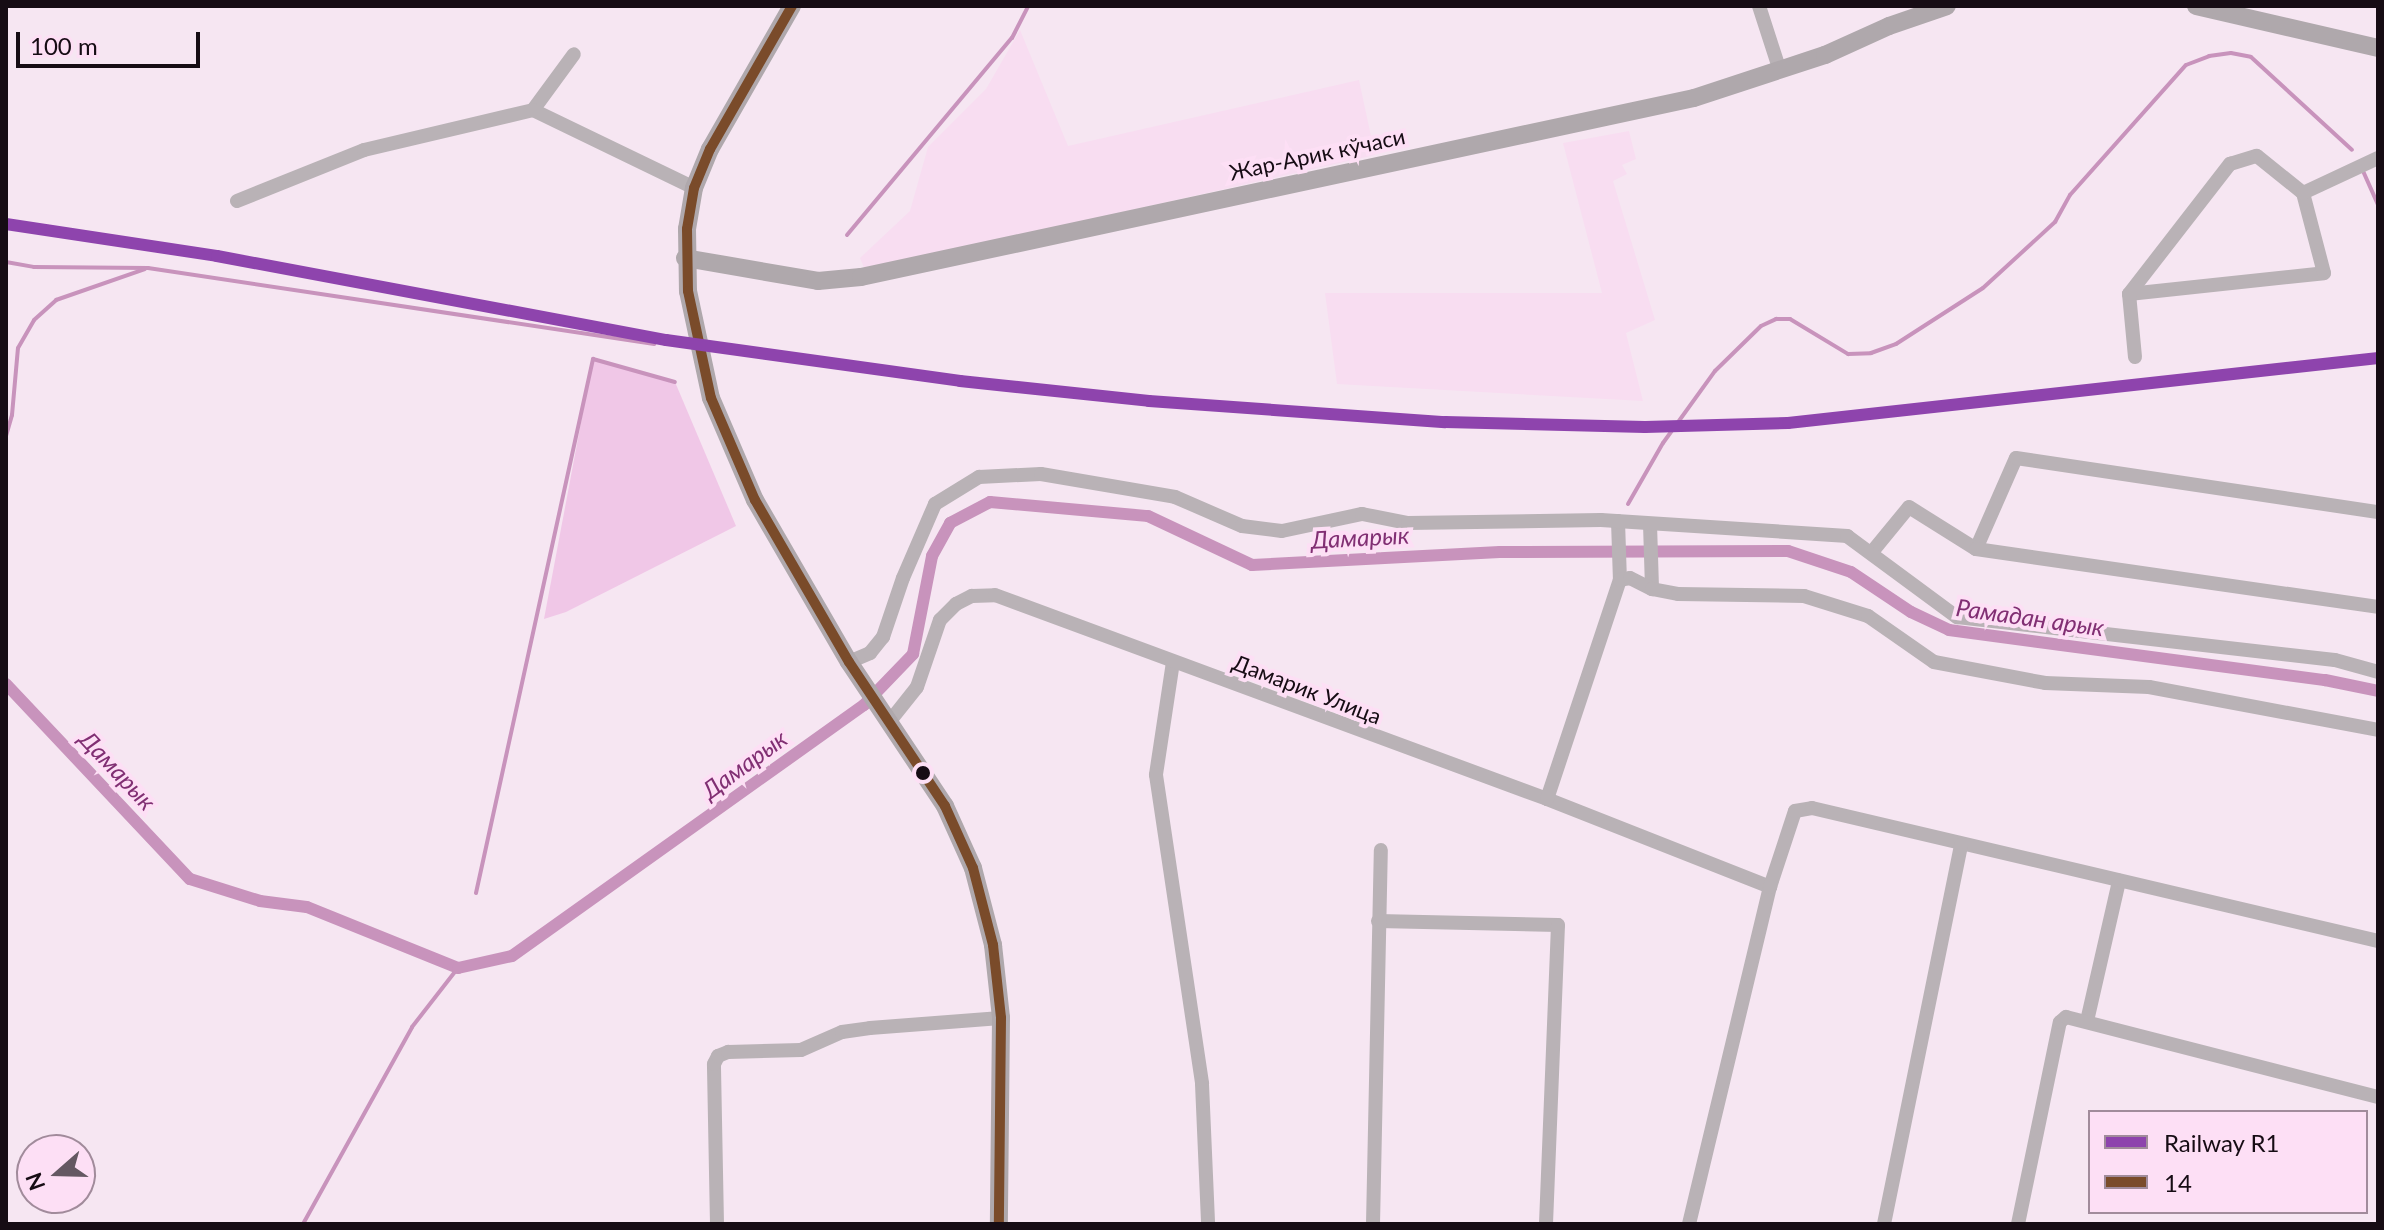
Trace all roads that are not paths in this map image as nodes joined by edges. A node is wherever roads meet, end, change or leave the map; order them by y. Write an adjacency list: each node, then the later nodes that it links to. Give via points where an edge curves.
1 (792, 6): 10 (main road, via 710,149)
2 (1759, 6): 7 (street)
3 (1947, 6): 7 (main road, Жар-Арик кўчаси)
4 (2196, 6): 5 (main road)
5 (2378, 48)
6 (574, 54): 8 (street)
7 (1780, 71): 13 (main road, Жар-Арик кўчаси, via 1694,98 861,277 818,281)
8 (533, 110): 10 (street); 12 (street, via 364,150)
9 (2378, 158): 11 (street)
10 (694, 188): 13 (main road)
11 (2303, 193): 14 (street, via 2257,156 2230,164); 14 (street, via 2324,273)
12 (237, 201)
13 (685, 258): 24 (main road, via 701,361 725,435 755,500)
14 (2129, 294): 15 (street)
15 (2135, 357)
16 (2378, 512): 19 (street, via 2016,458)
17 (1618, 521): 18 (street); 21 (street); 24 (street, via 1408,523 1362,514 1282,531 1242,526 1175,497 1125,488 1041,474 979,477 935,504 883,637 870,653)
18 (1650, 524): 20 (street, via 1847,536); 22 (street)
19 (1976, 549): 20 (street, via 1909,507); 23 (street)
20 (1872, 552): 26 (street, via 1957,617 2335,660)
21 (1620, 580): 22 (street, via 1630,578); 29 (street)
22 (1652, 589): 28 (street, via 1804,596 1868,616 1934,662 2045,683 2149,687)
23 (2378, 607)
24 (849, 662): 27 (main road)
25 (1173, 662): 27 (street, Дамарик Улица, via 995,595 972,596 940,620 917,687); 29 (street, Дамарик Улица); 41 (street, via 1156,775 1202,1084)
26 (2378, 672)
27 (886, 716): 36 (main road, via 945,806 973,868 993,945)
28 (2378, 730)
29 (1547, 799): 33 (street, Дамарик Улица)
30 (1961, 845): 32 (street); 33 (street, via 1812,808 1795,811); 45 (street)
31 (1381, 850): 34 (street)
32 (2119, 881): 35 (street); 37 (street)
33 (1770, 887): 44 (street)
34 (1378, 921): 42 (street); 43 (street, via 1558,925)
35 (2378, 941)
36 (1001, 1018): 39 (street, via 870,1028 842,1032 801,1050 718,1056); 40 (main road)
37 (2087, 1021): 38 (street); 46 (street, via 2066,1017 2060,1022)
38 (2378, 1097)
39 (717, 1224)
40 (999, 1224)
41 (1208, 1224)
42 (1373, 1224)
43 (1546, 1224)
44 (1689, 1224)
45 (1884, 1224)
46 (2018, 1224)

